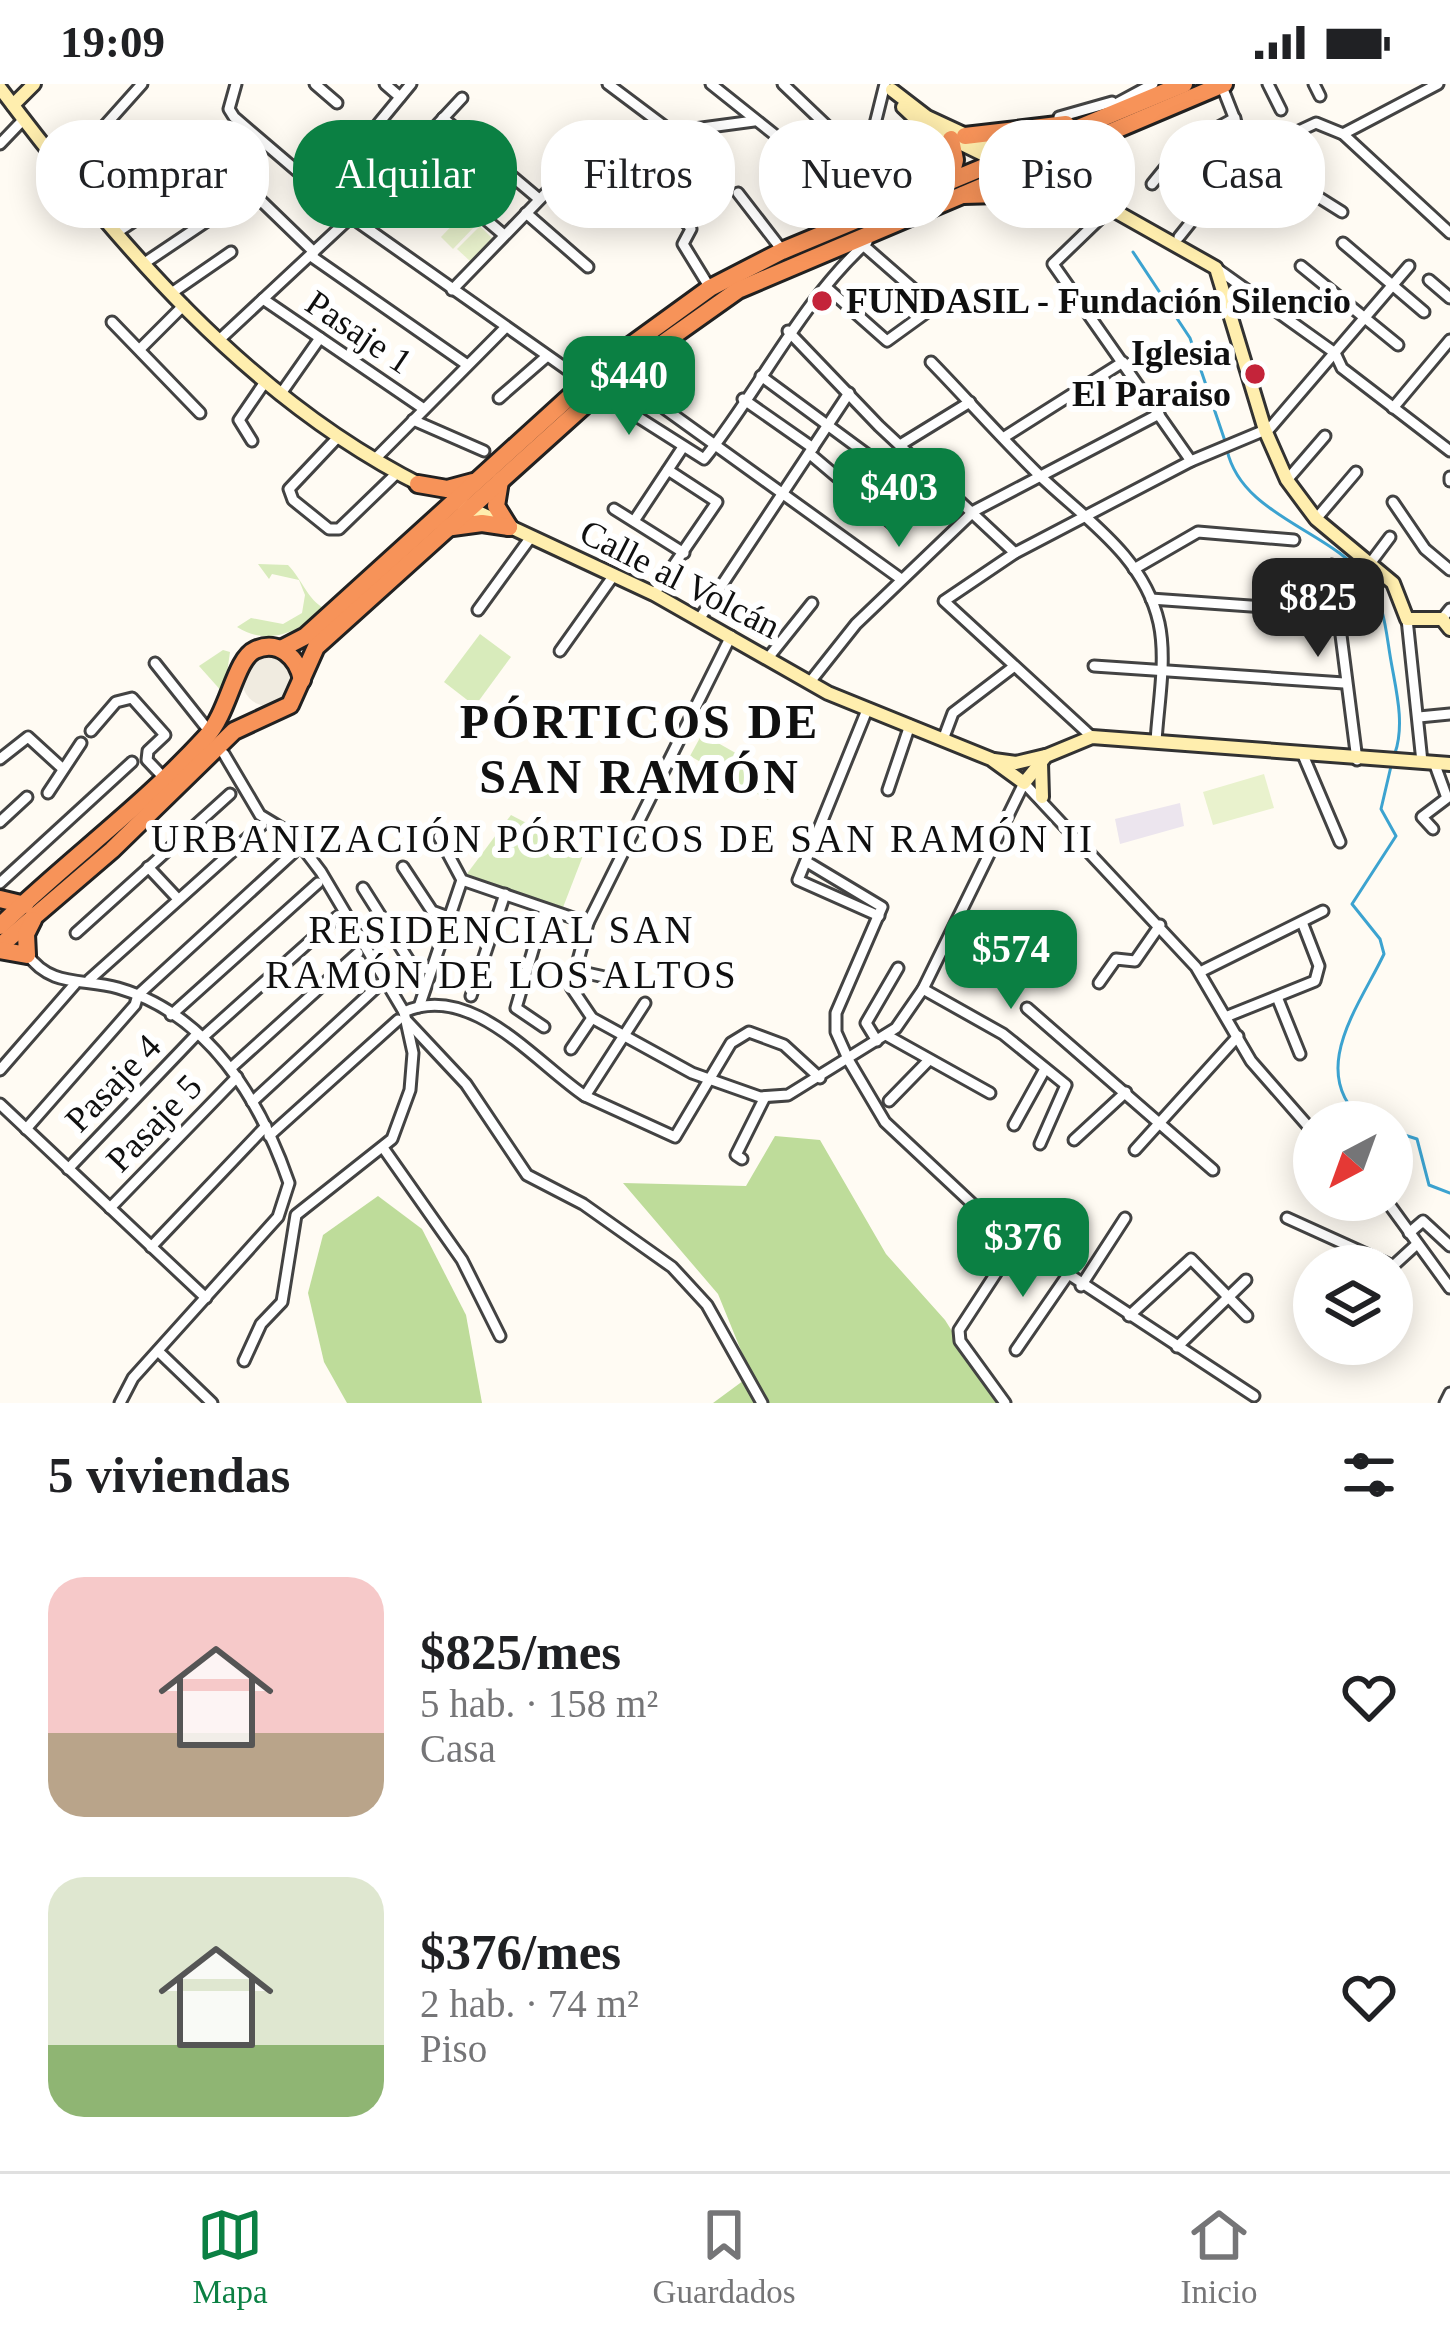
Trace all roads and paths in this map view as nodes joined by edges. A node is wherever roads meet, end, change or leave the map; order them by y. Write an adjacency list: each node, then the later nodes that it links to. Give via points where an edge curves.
1 (34, 84): 22 (main road)
2 (142, 84): 28 (street)
3 (236, 84): 42 (street, via 234,117)
4 (385, 84): 19 (street)
5 (411, 84): 19 (street)
6 (608, 84): 33 (street, via 672,132)
7 (711, 84): 33 (street)
8 (783, 84): 30 (street)
9 (1153, 84): 25 (street)
10 (1184, 84): 25 (highway)
11 (1222, 84): 25 (highway); 26 (street)
12 (1268, 84): 23 (street)
13 (1315, 84): 18 (street)
14 (1438, 84): 37 (street)
15 (318, 85): 21 (street)
16 (889, 86): 31 (street); 38 (main road)
17 (0, 88): 22 (main road, Calle al Volcán)
18 (1320, 96)
19 (400, 97): 29 (street)
20 (462, 98): 24 (street)
21 (337, 104)
22 (13, 106): 27 (main road, Calle al Volcán)
23 (1281, 110)
24 (443, 118): 45 (street)
25 (1105, 118): 32 (highway); 38 (highway)
26 (1235, 118): 43 (street, via 1182,147)
27 (23, 119): 36 (main road, Calle al Volcán); 39 (street)
28 (110, 120)
29 (381, 120)
30 (821, 120)
31 (881, 120)
32 (1101, 120)
33 (754, 121): 34 (street)
34 (759, 125)
35 (1325, 127): 37 (street)
36 (36, 134)
37 (1343, 134): 64 (street)
38 (958, 138): 40 (main road); 41 (highway)
39 (0, 144)
40 (979, 147)
41 (955, 160)
42 (293, 168)
43 (1152, 184)
44 (738, 193): 70 (street)
45 (539, 199): 49 (street)
46 (1325, 201): 48 (street)
47 (269, 210): 72 (street)
48 (1342, 212)
49 (526, 213): 65 (street); 76 (street)
50 (1135, 221): 77 (main road)
51 (115, 228): 63 (main road, Calle al Volcán)
52 (123, 228): 63 (street)
53 (197, 228): 73 (street)
54 (340, 228): 72 (street)
55 (366, 228): 83 (street)
56 (497, 228): 65 (street)
57 (691, 228): 82 (street, via 683,244)
58 (837, 228): 70 (highway)
59 (880, 228): 69 (highway)
60 (883, 228): 68 (street)
61 (1081, 228): 101 (street, via 1053,264)
62 (1186, 228): 66 (street)
63 (118, 231): 73 (main road, Calle al Volcán)
64 (1450, 233)
65 (505, 235): 83 (street)
66 (1179, 236)
67 (1343, 243): 80 (street)
68 (863, 245): 78 (street); 81 (street, via 934,307 887,341)
69 (833, 247): 78 (street); 103 (highway, via 738,290)
70 (782, 251): 82 (highway)
71 (232, 252): 84 (street)
72 (313, 254): 86 (street); 102 (street)
73 (146, 262): 84 (main road, Calle al Volcán)
74 (1301, 266): 89 (street)
75 (1409, 266): 80 (street)
76 (588, 267)
77 (1216, 268): 98 (street); 118 (main road)
78 (835, 272): 81 (street)
79 (1429, 280): 85 (street)
80 (1392, 285): 88 (street); 89 (street)
81 (826, 287): 92 (street)
82 (710, 288): 106 (highway, via 638,337)
83 (452, 290): 91 (street)
84 (173, 292): 87 (main road, Calle al Volcán)
85 (1450, 298)
86 (263, 299): 93 (street, Pasaje 1); 95 (street)
87 (184, 305): 95 (main road, Calle al Volcán); 97 (street)
88 (1424, 311)
89 (1365, 317): 96 (street); 98 (street)
90 (112, 322): 97 (street)
91 (504, 329): 99 (street); 102 (street)
92 (788, 331): 104 (street); 107 (street)
93 (320, 338): 108 (street); 113 (street, Pasaje 1)
94 (1450, 340): 112 (street)
95 (218, 341): 105 (main road, Calle al Volcán)
96 (1398, 345)
97 (142, 349): 114 (street)
98 (1335, 353): 112 (street, via 1342,368); 118 (street)
99 (546, 357): 106 (street); 109 (street)
100 (931, 362): 111 (street)
101 (1123, 362): 115 (street); 120 (street)
102 (466, 364): 113 (street)
103 (618, 375): 106 (highway); 123 (street)
104 (761, 376): 110 (street); 117 (street)
105 (265, 382): 108 (main road, Calle al Volcán); 122 (street, via 239,421)
106 (592, 388): 125 (street); 135 (highway)
107 (849, 393): 117 (street); 124 (street)
108 (280, 395): 119 (main road, Calle al Volcán)
109 (499, 398)
110 (743, 399): 123 (street); 128 (street)
111 (970, 402): 120 (street); 124 (street)
112 (1393, 408): 126 (street)
113 (424, 409): 116 (street)
114 (200, 413)
115 (1159, 414): 130 (street); 134 (street)
116 (413, 421): 127 (street); 129 (street)
117 (830, 422): 128 (street); 138 (street)
118 (1265, 430): 130 (street); 136 (main road)
119 (339, 436): 129 (main road, Calle al Volcán); 133 (street, via 289,489 329,530)
120 (1006, 436): 134 (street)
121 (1325, 436): 136 (street)
122 (251, 441)
123 (715, 445): 125 (street, via 702,460); 139 (street)
124 (900, 445): 143 (street)
125 (683, 447): 131 (street)
126 (1448, 448)
127 (484, 451)
128 (812, 451): 139 (street); 149 (street)
129 (374, 460): 133 (main road, Calle al Volcán)
130 (1191, 461): 144 (street)
131 (668, 470): 146 (street); 153 (street, via 717,502)
132 (1356, 472): 145 (street)
133 (397, 473): 137 (main road, Calle al Volcán)
134 (1038, 475): 143 (street); 144 (street)
135 (494, 476): 137 (highway, via 459,488); 141 (highway); 148 (highway, via 496,506)
136 (1287, 480): 145 (main road)
137 (418, 484): 141 (main road, Calle al Volcán); 147 (highway)
138 (910, 486)
139 (784, 491): 160 (street); 166 (street)
140 (1393, 502): 158 (street, via 1424,549)
141 (463, 505): 147 (highway); 148 (main road, Calle al Volcán)
142 (614, 509): 146 (street)
143 (974, 512): 154 (street); 160 (street)
144 (1089, 517): 154 (street); 157 (street)
145 (1316, 519): 155 (main road)
146 (634, 521): 153 (street)
147 (438, 526): 148 (highway); 170 (highway); 178 (highway, via 316,647)
148 (509, 526): 150 (main road, Calle al Volcán)
149 (895, 526)
150 (531, 537): 159 (main road, Calle al Volcán); 164 (street)
151 (1390, 537): 155 (street)
152 (1294, 540): 157 (street, via 1198,532)
153 (684, 553): 161 (street)
154 (1015, 553): 176 (street, via 944,601)
155 (1372, 561): 167 (main road, via 1393,583)
156 (1332, 565): 165 (street)
157 (1134, 569): 162 (street)
158 (1450, 570)
159 (614, 575): 161 (main road, Calle al Volcán); 171 (street)
160 (901, 579): 179 (street)
161 (654, 594): 166 (main road, Calle al Volcán)
162 (1151, 598): 165 (street); 175 (street)
163 (812, 603): 172 (street)
164 (478, 610)
165 (1335, 612): 180 (street)
166 (700, 618): 169 (main road, Calle al Volcán)
167 (1407, 619): 168 (main road); 184 (street)
168 (1447, 619)
169 (731, 636): 172 (main road, Calle al Volcán); 230 (street)
170 (280, 650): 177 (highway, via 251,652); 178 (highway)
171 (560, 651)
172 (769, 658): 179 (main road, Calle al Volcán)
173 (155, 663): 186 (street)
174 (1094, 666): 175 (street)
175 (1161, 667): 180 (street); 190 (street)
176 (1012, 668): 188 (street, via 953,713); 189 (street)
177 (236, 678): 182 (highway, via 244,702); 201 (highway, via 225,716)
178 (302, 680): 182 (highway, via 293,703)
179 (810, 682): 181 (main road, Calle al Volcán)
180 (1344, 683): 197 (street)
181 (867, 710): 185 (main road, Calle al Volcán); 214 (street)
182 (271, 713): 225 (highway, via 221,742 164,801)
183 (1450, 714): 184 (street)
184 (1419, 717): 199 (street)
185 (910, 725): 188 (main road, Calle al Volcán); 203 (street)
186 (205, 726)
187 (91, 731): 201 (street, via 116,702 132,698 165,735 147,760)
188 (944, 737): 195 (main road, Calle al Volcán)
189 (1091, 737): 190 (main road); 196 (main road)
190 (1156, 742): 193 (main road)
191 (81, 743): 200 (street)
192 (224, 754): 256 (street, via 260,815 311,857)
193 (1304, 755): 197 (main road); 212 (street)
194 (0, 759): 200 (street, via 28,737)
195 (992, 759): 196 (main road); 202 (main road, Calle al Volcán)
196 (1044, 759): 202 (main road); 207 (main road)
197 (1357, 760): 199 (main road)
198 (132, 762): 218 (street)
199 (1430, 764): 210 (street, via 1447,799 1422,817)
200 (63, 769): 204 (street)
201 (165, 779): 225 (highway)
202 (1024, 783): 207 (street, Calle al Volcán); 247 (street)
203 (888, 790)
204 (48, 793)
205 (230, 794): 215 (street)
206 (27, 797): 208 (street)
207 (1042, 797): 232 (street, Calle al Volcán)
208 (0, 822)
209 (262, 825): 223 (street)
210 (1433, 830)
211 (439, 837): 217 (street)
212 (1340, 842)
213 (293, 853): 248 (street)
214 (807, 862): 227 (street, via 878,901); 227 (street, via 800,884)
215 (148, 867): 223 (street); 234 (street)
216 (404, 867): 229 (street, via 432,911)
217 (462, 880): 221 (street); 229 (street)
218 (0, 883)
219 (318, 883): 254 (street)
220 (363, 888): 239 (street, via 413,968)
221 (505, 894): 224 (street); 249 (street)
222 (0, 898): 225 (highway); 233 (main road)
223 (178, 899): 243 (street)
224 (545, 909): 230 (street); 258 (street, via 516,1008)
225 (30, 910): 233 (highway); 237 (highway)
226 (1323, 911): 231 (street)
227 (878, 916): 266 (street, via 836,1013)
228 (338, 917): 259 (street, Pasaje 4)
229 (448, 917): 239 (street)
230 (588, 922): 240 (street)
231 (1302, 922): 241 (street); 250 (street, via 1319,966 1315,981)
232 (1160, 925): 241 (street, Calle al Volcán); 244 (street, via 1135,962 1116,958)
233 (8, 926): 235 (highway); 237 (street)
234 (76, 933)
235 (0, 948): 237 (highway)
236 (358, 953): 269 (street, Pasaje 5)
237 (27, 955): 245 (street)
238 (898, 968): 262 (street, via 869,1014 868,1030)
239 (431, 969): 252 (street)
240 (573, 970): 242 (street); 257 (street, via 574,998)
241 (1200, 972): 255 (street, Calle al Volcán)
242 (609, 979)
243 (89, 980): 245 (street); 248 (street)
244 (1099, 983)
245 (75, 984): 268 (street)
246 (379, 985): 277 (street)
247 (922, 989): 262 (street); 267 (street, via 1003,1034)
248 (138, 994): 254 (street); 282 (street)
249 (471, 996)
250 (1277, 997): 255 (street); 264 (street)
251 (645, 1003): 261 (street)
252 (418, 1007): 256 (street); 274 (street, via 485,1021)
253 (1027, 1008): 272 (street)
254 (171, 1016): 259 (street)
255 (1228, 1016): 260 (street, Calle al Volcán)
256 (403, 1018): 283 (street); 286 (street, via 413,1053 410,1090); 319 (street, via 466,1084 527,1175 583,1204 684,1280)
257 (592, 1018): 261 (street); 263 (street)
258 (544, 1027)
259 (200, 1035): 269 (street); 289 (street, Pasaje 4)
260 (1238, 1036): 279 (street, Calle al Volcán); 280 (street)
261 (627, 1038): 270 (street); 274 (street)
262 (881, 1038): 265 (street); 266 (street)
263 (572, 1048)
264 (1300, 1054)
265 (929, 1060): 273 (street); 276 (street)
266 (849, 1061): 271 (street); 298 (street, via 885,1122)
267 (1045, 1069): 281 (street); 285 (street, via 1066,1085)
268 (0, 1070)
269 (235, 1071): 277 (street); 292 (street, Pasaje 5)
270 (707, 1078): 271 (street, via 748,1032 784,1045); 274 (street, via 675,1137); 275 (street)
271 (820, 1078): 275 (street, via 788,1095)
272 (1126, 1092): 280 (street); 284 (street)
273 (990, 1093)
274 (585, 1096)
275 (765, 1096): 288 (street, via 736,1155)
276 (889, 1101)
277 (252, 1102): 283 (street)
278 (0, 1104): 282 (street)
279 (1293, 1113)
280 (1161, 1124): 287 (street); 290 (street)
281 (1015, 1125)
282 (26, 1129): 289 (street)
283 (268, 1131): 291 (street, via 289,1183); 301 (street)
284 (1074, 1140)
285 (1040, 1144)
286 (384, 1150): 293 (street); 310 (street, via 462,1260)
287 (1135, 1150)
288 (742, 1159)
289 (68, 1169): 292 (street)
290 (1213, 1170)
291 (286, 1203): 293 (street); 307 (street)
292 (110, 1208): 301 (street)
293 (296, 1215): 314 (street, via 282,1302)
294 (1125, 1218): 304 (street)
295 (1287, 1218): 299 (street, via 1393,1266)
296 (1400, 1221): 297 (street)
297 (1408, 1233): 299 (street); 300 (street, via 1423,1221)
298 (1018, 1241): 302 (street); 320 (street, via 959,1330)
299 (1417, 1244): 305 (street)
300 (1450, 1246)
301 (152, 1247): 307 (street)
302 (1067, 1276): 304 (street); 312 (street)
303 (1246, 1280): 306 (street)
304 (1081, 1286): 308 (street)
305 (1450, 1288)
306 (1228, 1297): 308 (street, via 1191,1259); 309 (street); 311 (street)
307 (206, 1298): 313 (street)
308 (1129, 1316): 311 (street)
309 (1246, 1316)
310 (500, 1336)
311 (1177, 1347): 316 (street)
312 (1016, 1350)
313 (158, 1352): 317 (street); 318 (street)
314 (244, 1361)
315 (1450, 1393): 321 (street)
316 (1254, 1396)
317 (120, 1403)
318 (212, 1403)
319 (762, 1403)
320 (1005, 1403)
321 (1445, 1403)

